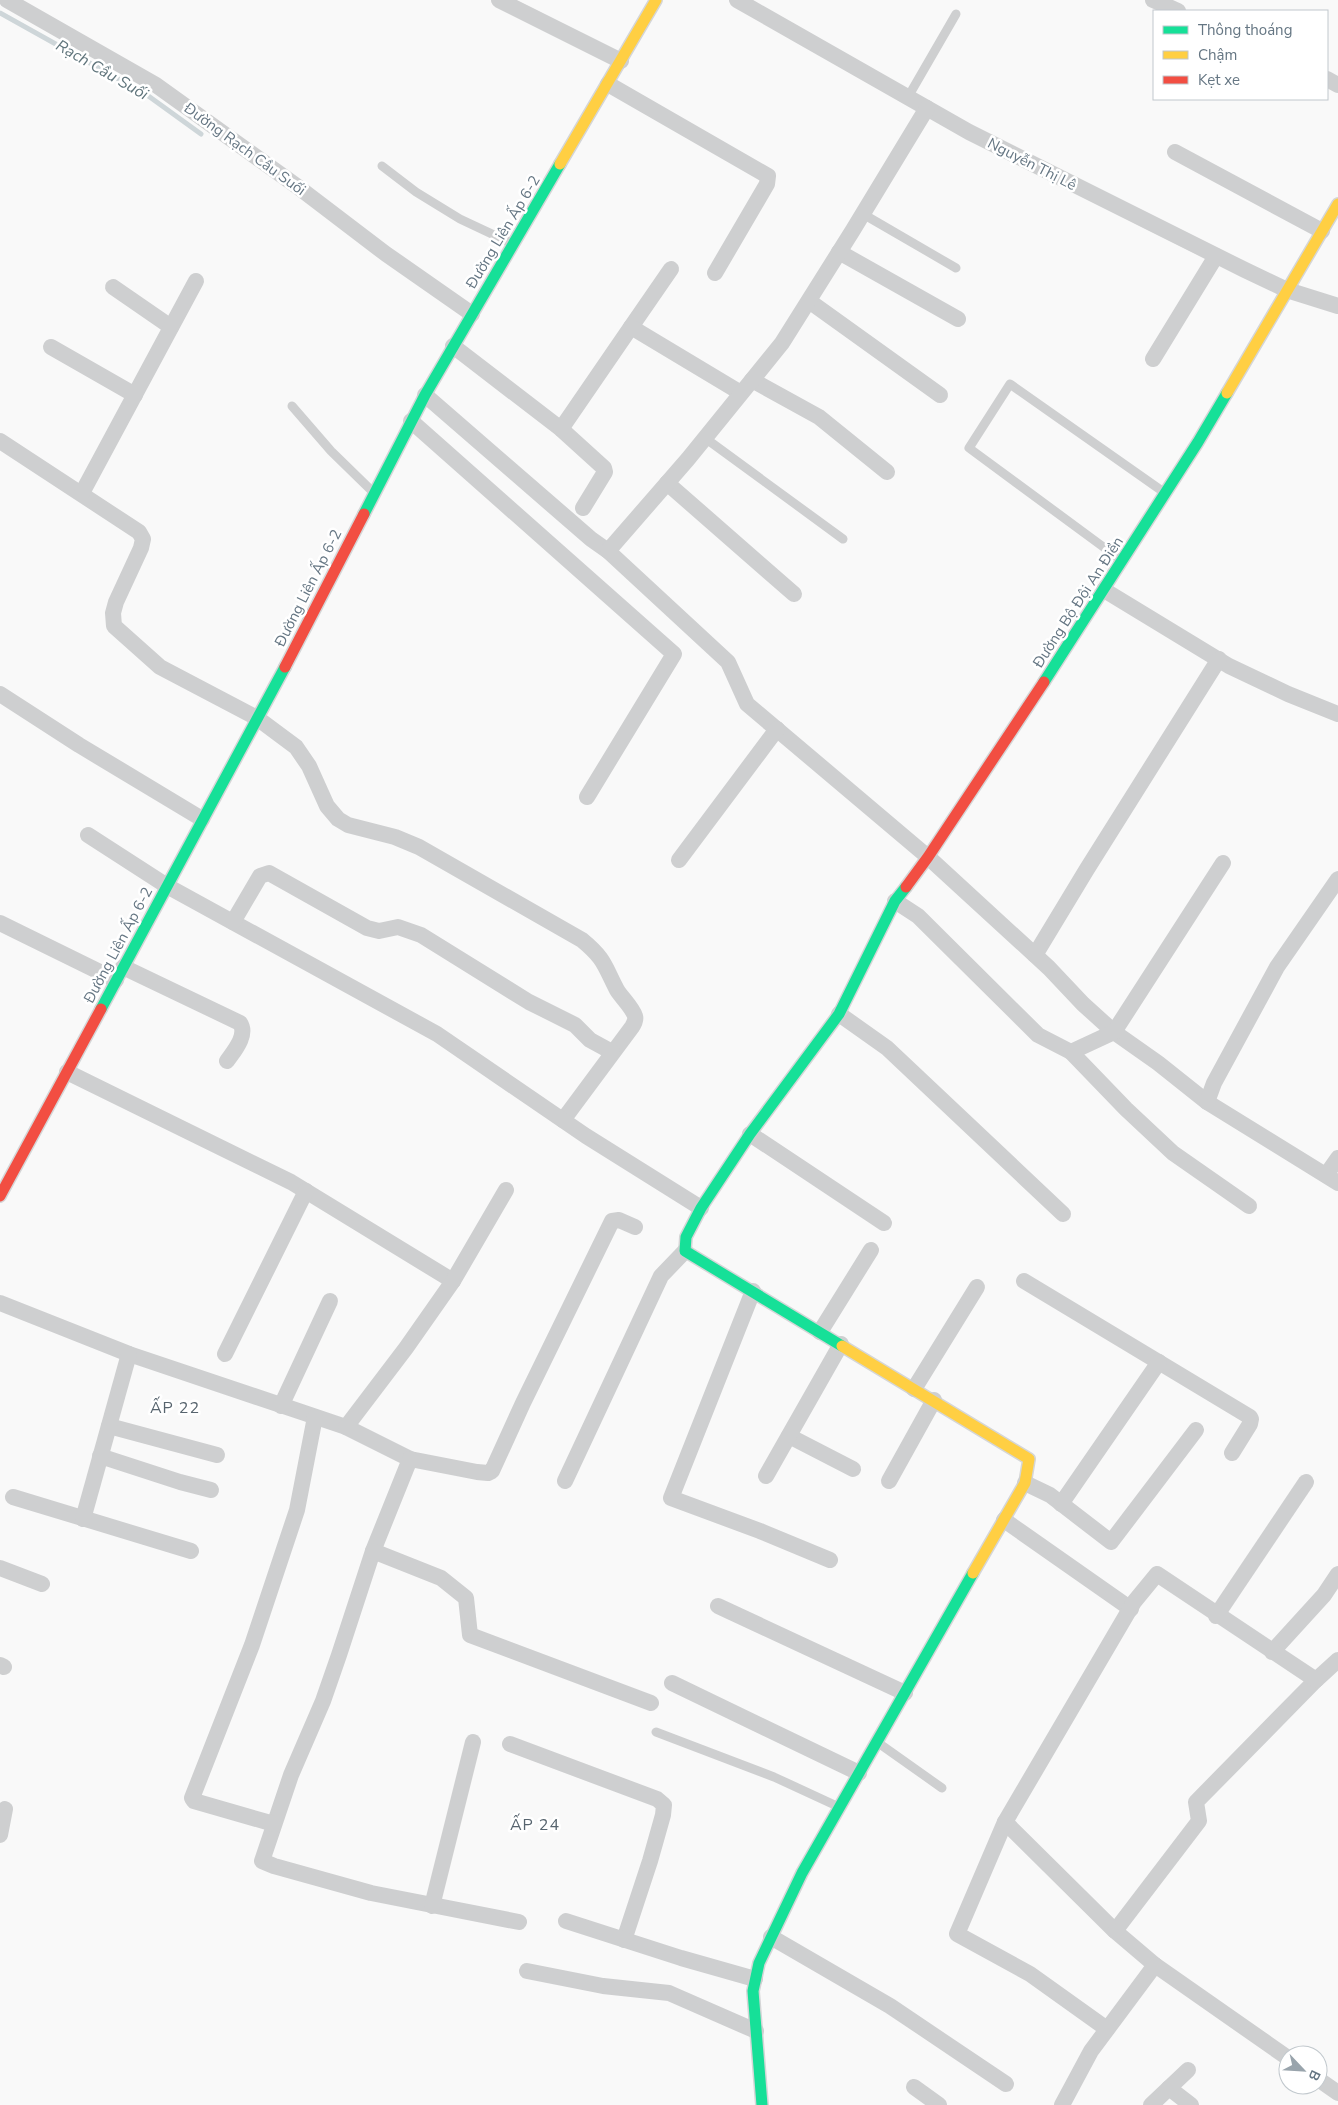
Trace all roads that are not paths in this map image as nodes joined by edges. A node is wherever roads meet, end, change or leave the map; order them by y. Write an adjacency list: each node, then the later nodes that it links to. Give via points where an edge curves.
1 (7, 0): 28 (street, Đường Rạch Cầu Suối, via 156,85)
2 (499, 0): 8 (street)
3 (656, 0): 8 (street, Đường Liên Ấp 6-2)
4 (737, 0): 10 (street, Nguyễn Thị Lê)
5 (1153, 0): 6 (street)
6 (1176, 10)
7 (956, 14): 10 (lane)
8 (621, 61): 9 (street, Đường Liên Ấp 6-2)
9 (608, 84): 17 (street, Đường Liên Ấp 6-2); 22 (street, via 768,176 767,184)
10 (908, 97): 11 (street, Nguyễn Thị Lê)
11 (926, 108): 15 (street); 19 (street, Nguyễn Thị Lê)
12 (1175, 152): 16 (street)
13 (382, 166): 17 (lane, via 460,219)
14 (1338, 204): 16 (street, Đường Bộ Đội An Điền)
15 (863, 214): 18 (street); 20 (lane)
16 (1322, 231): 25 (street, Đường Bộ Đội An Điền)
17 (514, 244): 28 (street, Đường Liên Ấp 6-2)
18 (839, 252): 26 (street); 29 (street)
19 (1216, 256): 25 (street, Nguyễn Thị Lê); 34 (street)
20 (956, 268)
21 (672, 269): 31 (street)
22 (714, 273)
23 (196, 281): 30 (street)
24 (113, 287): 30 (street)
25 (1287, 290): 27 (street, Nguyễn Thị Lê); 49 (street, Đường Bộ Đội An Điền)
26 (809, 301): 35 (street, via 782,343); 39 (street)
27 (1338, 306)
28 (472, 314): 32 (street, Đường Liên Ấp 6-2)
29 (958, 319)
30 (171, 327): 37 (street)
31 (631, 327): 36 (street); 42 (street)
32 (453, 346): 38 (street, Đường Liên Ấp 6-2); 42 (street)
33 (51, 347): 37 (street)
34 (1153, 360)
35 (752, 380): 36 (street); 45 (street, via 819,417)
36 (741, 393): 43 (street)
37 (135, 395): 47 (street)
38 (425, 395): 41 (street, Đường Liên Ấp 6-2); 52 (street)
39 (940, 395)
40 (292, 406): 48 (lane)
41 (411, 421): 48 (street, Đường Liên Ấp 6-2); 61 (street, via 674,654)
42 (561, 429): 50 (street, via 605,470)
43 (705, 438): 46 (street); 51 (lane)
44 (2, 446): 47 (street)
45 (887, 472)
46 (667, 483): 52 (street); 55 (street)
47 (82, 493): 59 (street, via 132,526 143,539 113,613 114,626 160,667)
48 (374, 493): 59 (street, Đường Liên Ấp 6-2)
49 (1166, 493): 53 (street, Đường Bộ Đội An Điền); 53 (lane, via 1010,384 969,448)
50 (583, 508)
51 (843, 539)
52 (608, 551): 60 (street, via 728,662 747,704)
53 (1123, 561): 54 (street, Đường Bộ Đội An Điền)
54 (1104, 590): 56 (street); 64 (street, Đường Bộ Đội An Điền)
55 (794, 594)
56 (1219, 660): 58 (street); 72 (street)
57 (0, 694): 62 (street)
58 (1338, 714)
59 (257, 718): 62 (street, Đường Liên Ấp 6-2); 76 (street, via 302,754 327,806 338,819 419,847 582,940 598,953 635,1016 632,1027)
60 (777, 729): 64 (street); 65 (street)
61 (587, 797)
62 (202, 819): 68 (street, Đường Liên Ấp 6-2)
63 (88, 836): 68 (street)
64 (928, 857): 69 (street, Đường Bộ Đội An Điền); 72 (street)
65 (679, 860)
66 (1223, 863): 75 (street)
67 (1338, 879): 80 (street, via 1277,966)
68 (167, 886): 70 (street); 73 (street, Đường Liên Ấp 6-2)
69 (895, 901): 74 (street, Đường Bộ Đội An Điền); 77 (street, via 918,916 1038,1035)
70 (233, 922): 76 (street, via 260,876 269,873 367,928 379,931 398,927 421,935 529,1002 575,1025 590,1040); 81 (street, via 437,1034)
71 (0, 923): 73 (street)
72 (1035, 955): 75 (street)
73 (120, 973): 78 (street, via 240,1023 244,1030 242,1036); 79 (street, Đường Liên Ấp 6-2)
74 (839, 1014): 82 (street, Đường Bộ Đội An Điền); 90 (street, via 887,1048)
75 (1114, 1032): 77 (street); 80 (street)
76 (612, 1052): 81 (street)
77 (1071, 1052): 88 (street, via 1126,1110 1173,1153)
78 (227, 1061)
79 (67, 1072): 86 (street); 87 (street, Đường Liên Ấp 6-2)
80 (1207, 1102): 84 (street)
81 (563, 1120): 89 (street)
82 (750, 1134): 89 (street, Đường Bộ Đội An Điền); 91 (street)
83 (1338, 1158): 84 (street)
84 (1332, 1179)
85 (506, 1190): 95 (street)
86 (306, 1191): 95 (street); 104 (street)
87 (0, 1195)
88 (1249, 1206)
89 (701, 1208): 94 (street, Đường Bộ Đội An Điền, via 686,1237)
90 (1063, 1214)
91 (884, 1222)
92 (635, 1227): 117 (street, via 619,1220 612,1221 492,1471 477,1472)
93 (871, 1250): 101 (street)
94 (685, 1251): 98 (street); 120 (street, via 661,1276)
95 (453, 1280): 111 (street)
96 (1024, 1281): 105 (street)
97 (977, 1287): 106 (street)
98 (753, 1291): 101 (street); 131 (street, via 671,1498)
99 (330, 1301): 108 (street)
100 (0, 1303): 103 (street)
101 (820, 1332): 102 (street)
102 (841, 1344): 106 (street); 113 (street)
103 (129, 1354): 108 (street); 110 (street)
104 (225, 1354)
105 (1158, 1362): 114 (street, via 1250,1417 1251,1421); 126 (street)
106 (914, 1388): 107 (street)
107 (934, 1400): 121 (street); 123 (street, via 1029,1459)
108 (281, 1406): 109 (street)
109 (315, 1417): 111 (street); 153 (street, via 297,1510 252,1645 192,1798)
110 (109, 1426): 115 (street); 116 (street)
111 (346, 1427): 117 (street)
112 (1196, 1430): 126 (street, via 1111,1542)
113 (789, 1436): 118 (street); 119 (street)
114 (1232, 1453)
115 (217, 1455)
116 (100, 1456): 124 (street); 127 (street)
117 (410, 1459): 130 (street)
118 (853, 1470)
119 (766, 1476)
120 (564, 1481)
121 (889, 1481)
122 (1306, 1482): 137 (street)
123 (1025, 1483): 126 (street); 128 (street)
124 (211, 1490)
125 (13, 1497): 127 (street)
126 (1061, 1504)
127 (83, 1519): 129 (street)
128 (1004, 1520): 136 (street); 142 (street)
129 (192, 1551)
130 (373, 1551): 143 (street, via 441,1578 466,1598 470,1635); 153 (street, via 332,1673)
131 (830, 1560)
132 (0, 1568): 134 (street)
133 (1338, 1574): 138 (street, via 1324,1595)
134 (42, 1584)
135 (718, 1606): 142 (street)
136 (1131, 1609): 137 (street, via 1157,1574); 152 (street)
137 (1216, 1616): 138 (street)
138 (1272, 1652): 140 (street)
139 (1338, 1660): 140 (street)
140 (1316, 1680): 158 (street, via 1196,1802 1199,1821)
141 (672, 1683): 148 (street)
142 (905, 1693): 146 (street)
143 (652, 1702)
144 (656, 1732): 150 (lane, via 774,1777)
145 (473, 1742): 155 (street)
146 (876, 1742): 148 (street); 149 (lane)
147 (510, 1744): 160 (street, via 657,1799 664,1805)
148 (859, 1773): 150 (street)
149 (942, 1788)
150 (839, 1807): 159 (street)
151 (5, 1809): 154 (street)
152 (1005, 1822): 158 (street); 164 (street, via 957,1934 1030,1974)
153 (274, 1824): 155 (street, via 264,1863 371,1893)
154 (0, 1835)
155 (432, 1906): 157 (street)
156 (566, 1921): 160 (street)
157 (519, 1922)
158 (1115, 1931): 161 (street)
159 (771, 1937): 163 (street); 168 (street, via 890,2006)
160 (624, 1940): 163 (street)
161 (1156, 1965): 164 (street); 166 (street)
162 (527, 1970): 165 (street, via 603,1986 669,1993)
163 (755, 1979): 165 (street, via 752,1991)
164 (1107, 2030): 173 (street, via 1090,2051)
165 (756, 2031): 171 (street)
166 (1278, 2051)
167 (1188, 2070): 170 (street)
168 (1006, 2084)
169 (914, 2087): 172 (street)
170 (1169, 2088): 174 (street); 175 (street)
171 (762, 2105)
172 (939, 2105)
173 (1063, 2105)
174 (1151, 2105)
175 (1190, 2105)

